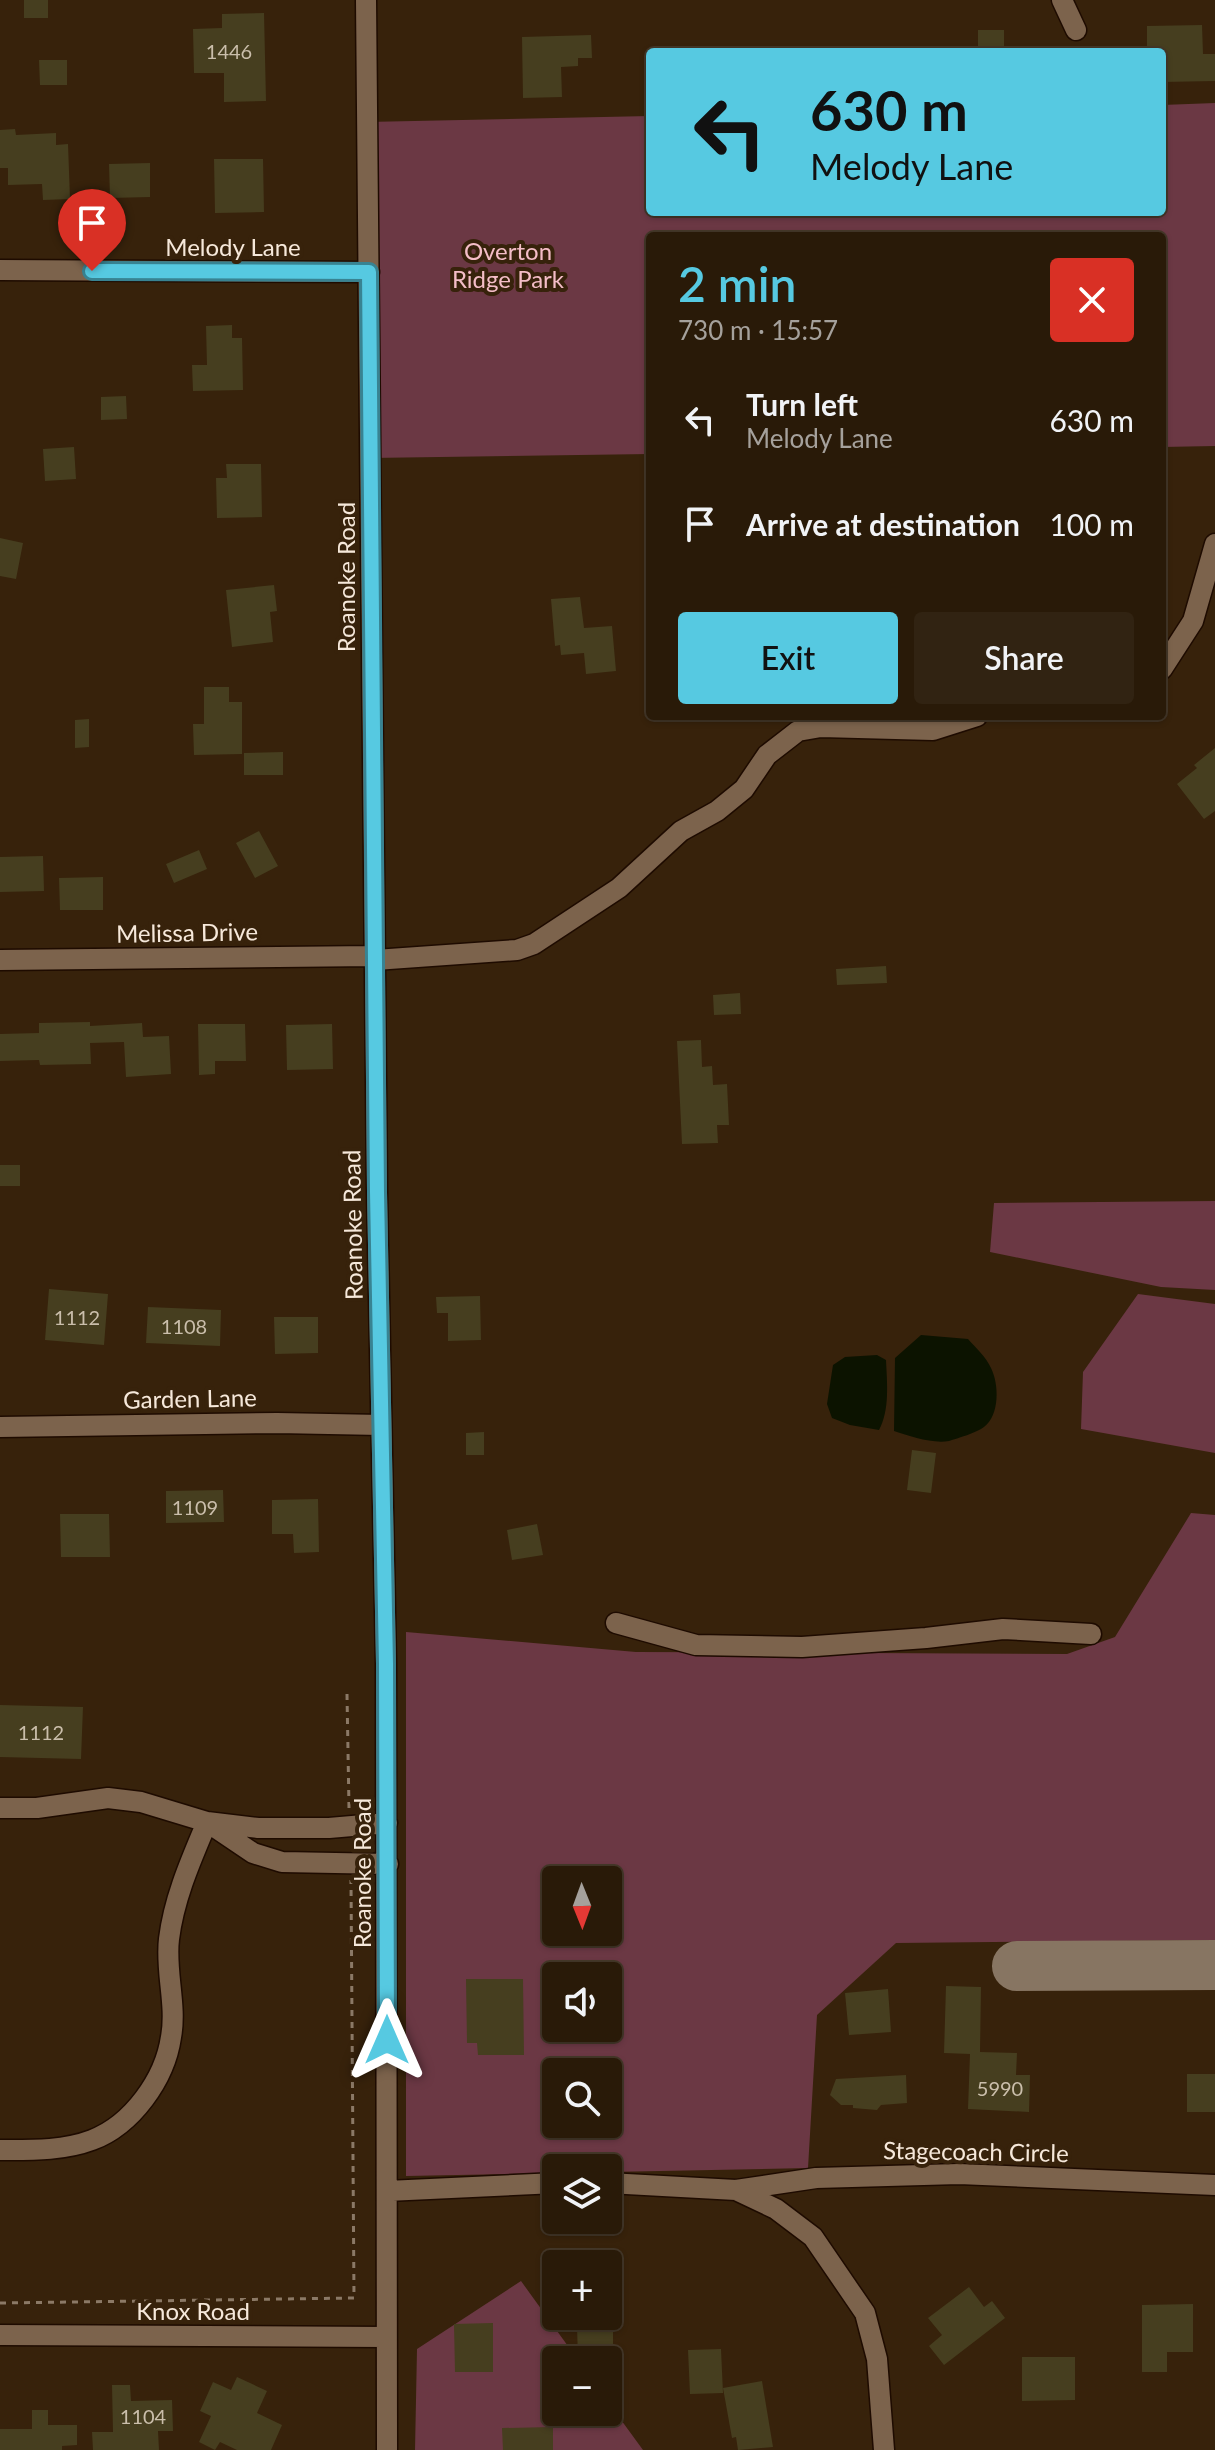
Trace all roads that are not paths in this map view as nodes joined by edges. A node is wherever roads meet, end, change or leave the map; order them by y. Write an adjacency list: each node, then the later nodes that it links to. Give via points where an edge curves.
1 (366, 0): 5 (street, Roanoke Road)
2 (1062, 0): 3 (street)
3 (1076, 30)
4 (0, 270): 5 (street, Melody Lane)
5 (369, 272): 9 (street, Roanoke Road)
6 (1215, 544): 7 (street, via 1193,621)
7 (1166, 663)
8 (964, 720): 9 (street, Melissa Drive, via 933,730 798,731 767,755 744,789 717,811 681,831 619,888 534,944 517,950)
9 (374, 958): 10 (street, Melissa Drive); 11 (street, Roanoke Road)
10 (0, 960)
11 (381, 1425): 12 (street, Garden Lane); 17 (street, Roanoke Road)
12 (0, 1427)
13 (616, 1623): 14 (street, via 696,1645 802,1647 1003,1629)
14 (1091, 1634)
15 (0, 1808): 16 (street, via 108,1798)
16 (207, 1822): 17 (street, via 258,1828); 18 (street, via 253,1853 282,1862); 19 (street, via 177,1898 169,1940 172,2036 145,2097 122,2122 92,2140 58,2148)
17 (387, 1823): 18 (street, Roanoke Road)
18 (388, 1864): 24 (street, Roanoke Road)
19 (0, 2150)
20 (542, 2184): 24 (street)
21 (622, 2184): 23 (street)
22 (1215, 2185): 23 (street, Stagecoach Circle, via 934,2174 816,2178)
23 (736, 2190): 28 (street, via 776,2209 813,2237 865,2313 877,2359)
24 (387, 2191): 26 (street, Roanoke Road)
25 (0, 2335): 26 (street, Knox Road)
26 (385, 2337): 27 (street, Roanoke Road)
27 (387, 2450)
28 (884, 2450)

